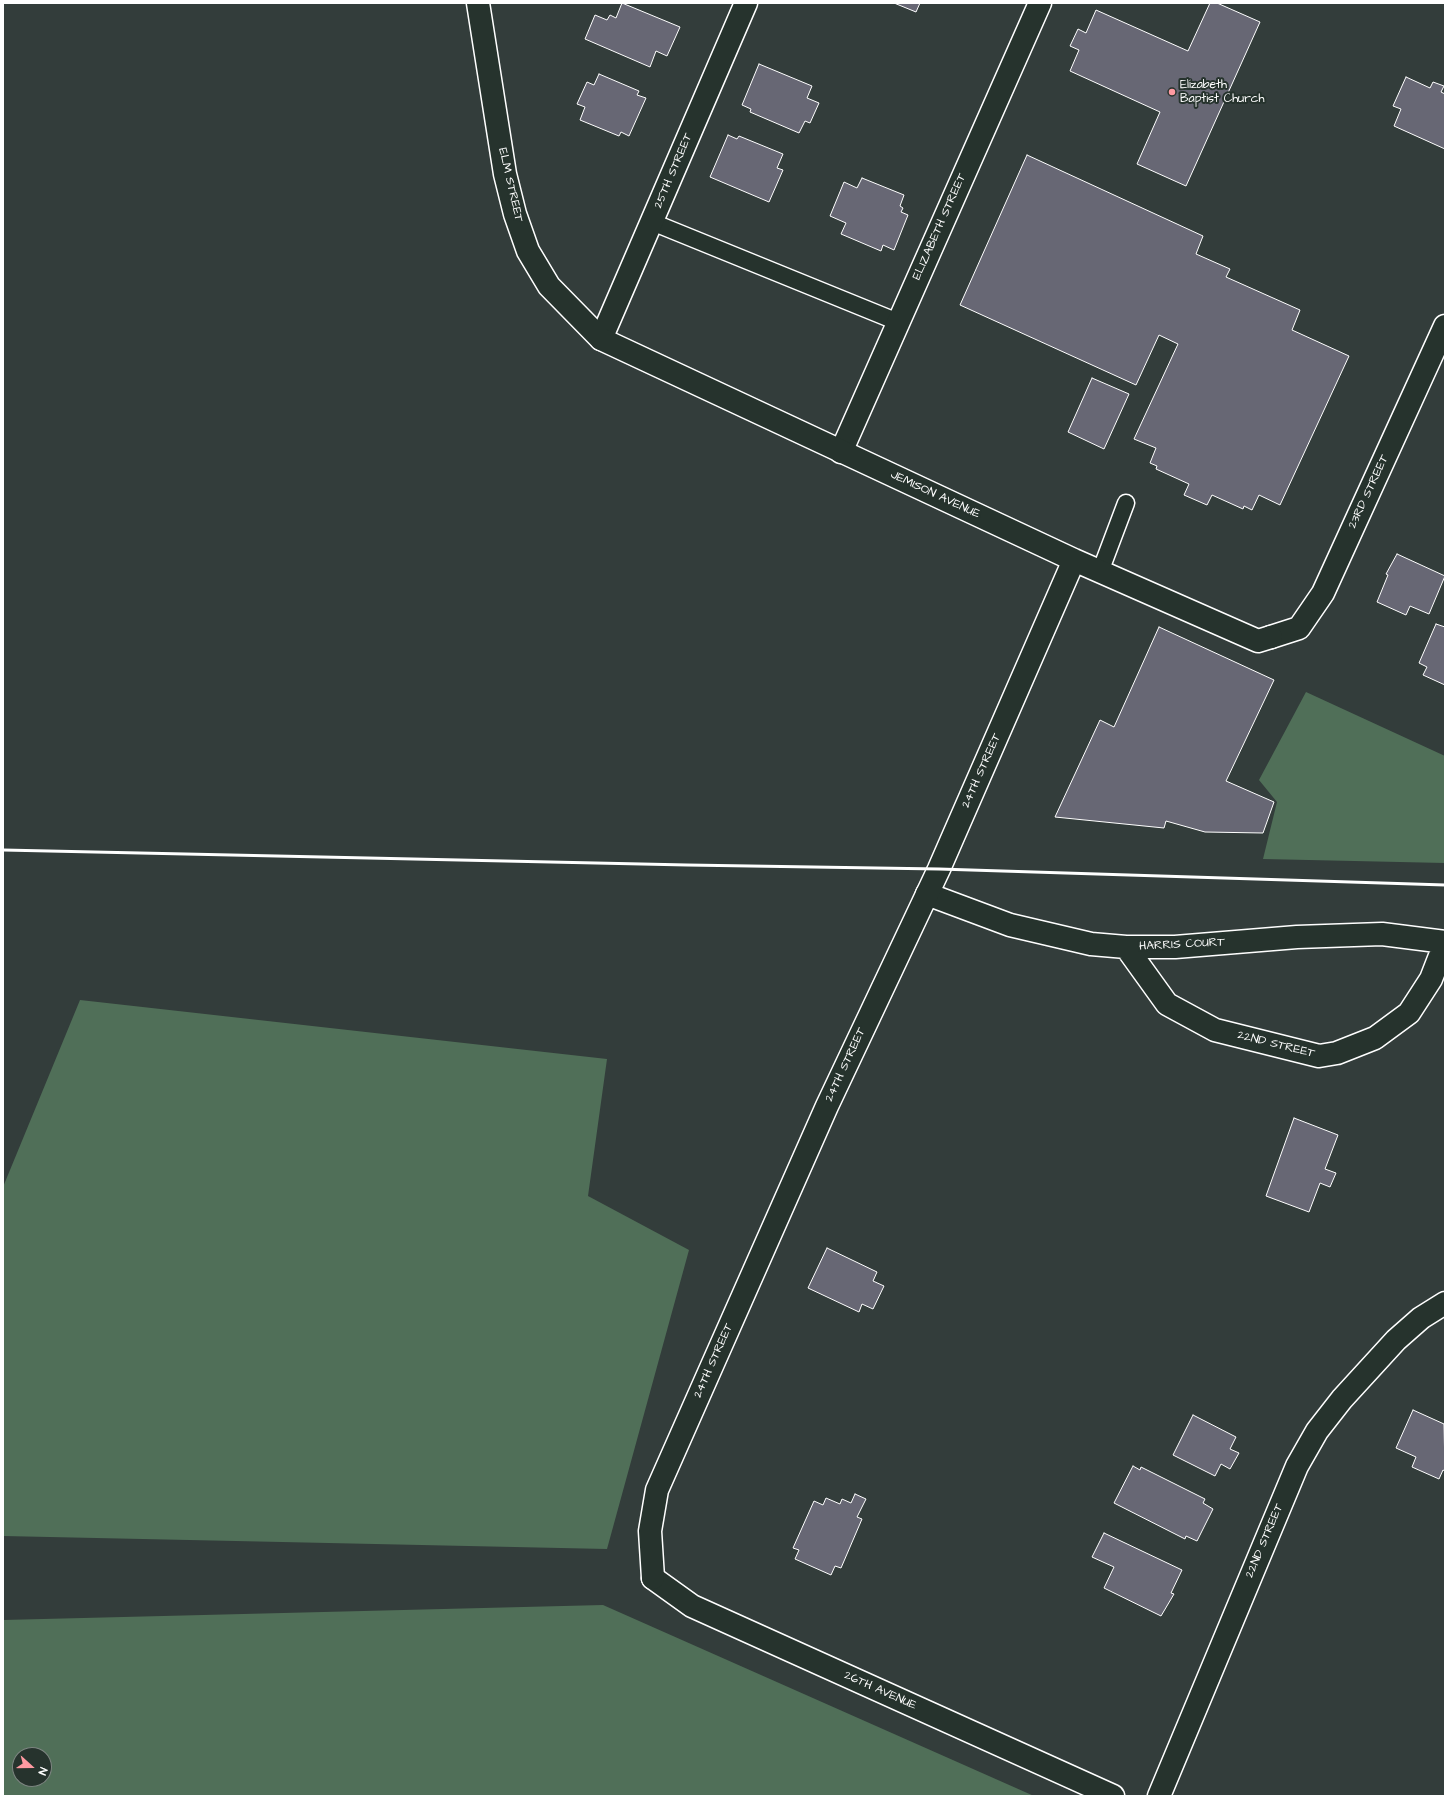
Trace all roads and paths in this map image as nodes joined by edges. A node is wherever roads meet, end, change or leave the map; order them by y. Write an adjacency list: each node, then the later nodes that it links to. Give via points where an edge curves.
1 (478, 3): 7 (street, ELM STREET, via 505,174 528,251 548,286)
2 (746, 3): 4 (street, 25TH STREET)
3 (1040, 3): 5 (street, ELIZABETH STREET)
4 (652, 222): 5 (lane); 7 (street, 25TH STREET)
5 (898, 322): 8 (street, ELIZABETH STREET)
6 (1445, 326): 12 (street, 23RD STREET, via 1323,593 1299,628)
7 (601, 339): 8 (street, JEMISON AVENUE)
8 (841, 452): 10 (street, JEMISON AVENUE)
9 (1126, 503): 11 (lane)
10 (1074, 560): 11 (street, JEMISON AVENUE); 13 (street, 24TH STREET)
11 (1100, 572): 12 (street, JEMISON AVENUE, via 1258,641)
12 (1271, 637)
13 (927, 894): 15 (street, HARRIS COURT, via 1010,925 1090,944); 18 (street, 24TH STREET, via 827,1106 657,1490 650,1531)
14 (1445, 942): 15 (street, HARRIS COURT, via 1382,934); 16 (street, HARRIS COURT)
15 (1126, 948): 16 (street, 22ND STREET, via 1167,1004 1216,1030 1319,1056 1337,1053 1375,1038 1409,1013)
16 (1431, 979)
17 (1445, 1303): 20 (street, 22ND STREET, via 1421,1318 1396,1340 1342,1399 1317,1431 1297,1466)
18 (653, 1578): 19 (street, 26TH AVENUE, via 692,1606)
19 (1113, 1796)
20 (1159, 1796)

